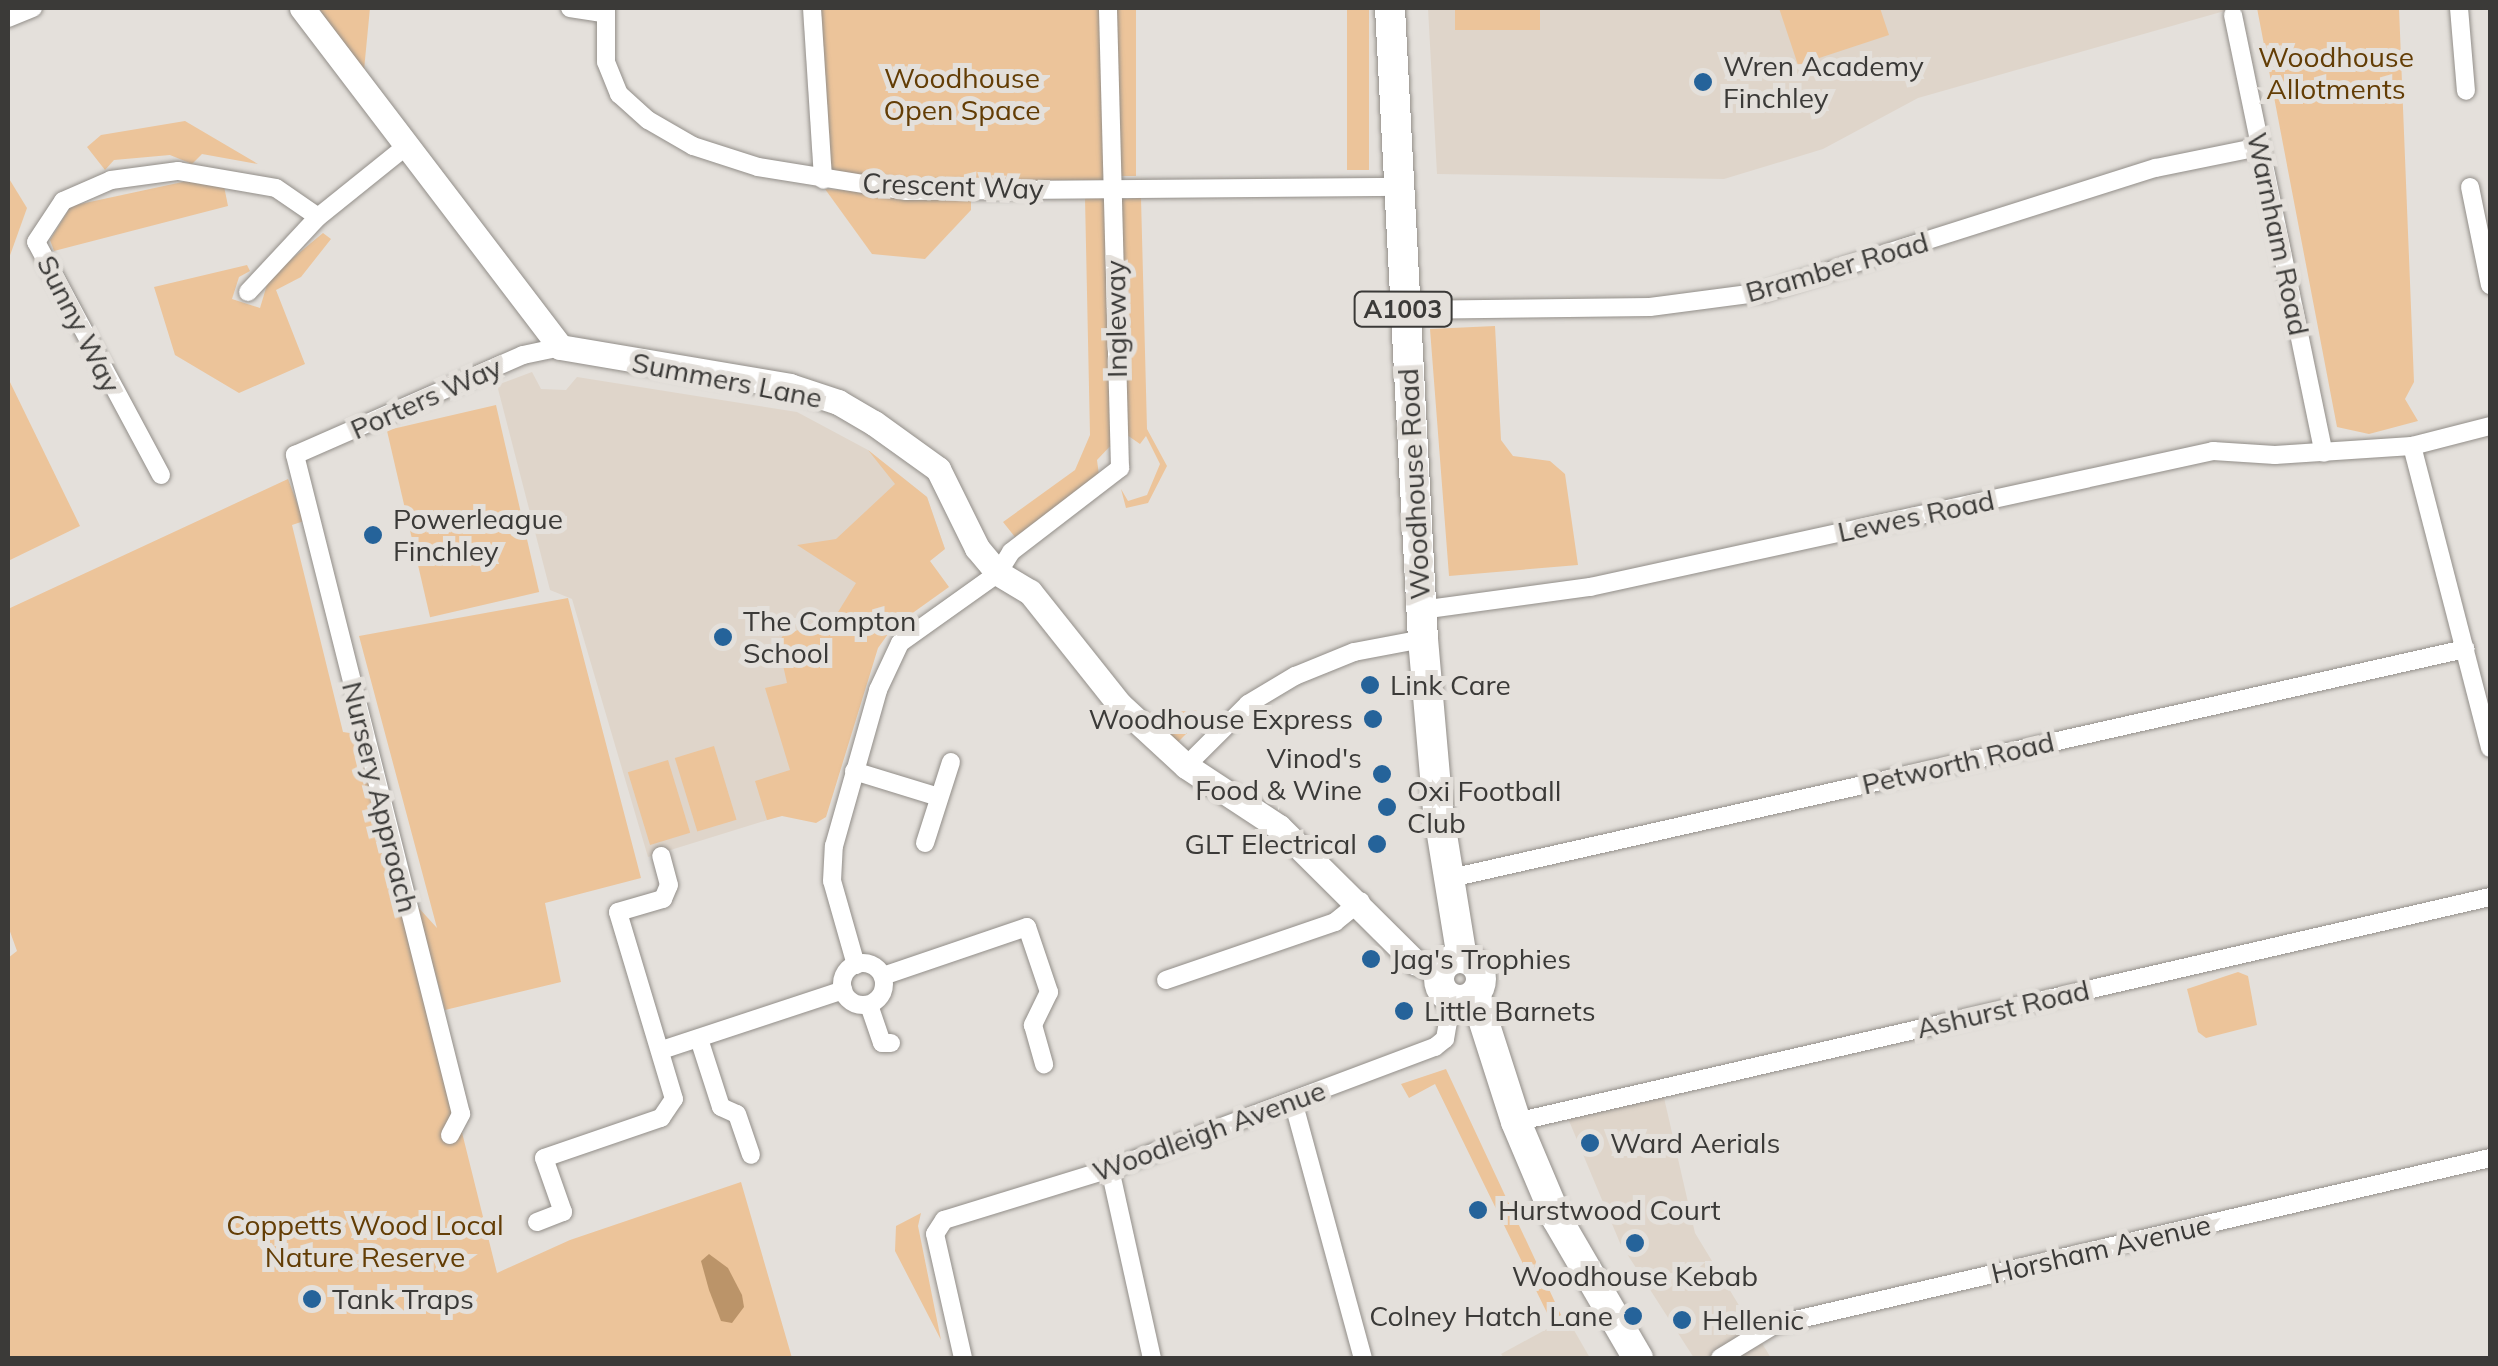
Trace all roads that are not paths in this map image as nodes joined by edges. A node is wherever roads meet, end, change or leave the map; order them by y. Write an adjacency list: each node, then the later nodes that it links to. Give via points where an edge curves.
1 (34, 8): 10 (street)
2 (302, 8): 12 (street)
3 (570, 8): 8 (street)
4 (812, 8): 14 (street)
5 (1108, 8): 17 (street, Ingleway)
6 (1390, 8): 15 (main road, Woodhouse Road / A1003)
7 (2458, 8): 11 (street)
8 (604, 10): 14 (street, Crescent Way, via 606,62 619,94 648,120 710,151)
9 (2233, 14): 13 (street, Warnham Road)
10 (8, 18)
11 (2466, 91)
12 (406, 147): 18 (street); 22 (street)
13 (2259, 147): 21 (street, Bramber Road, via 2156,168 1764,292 1650,307); 25 (street, Warnham Road)
14 (823, 180): 17 (street, Crescent Way, via 906,190)
15 (1398, 187): 17 (street, Crescent Way); 21 (main road, Woodhouse Road / A1003)
16 (2470, 187): 19 (street)
17 (1113, 188): 28 (street, Ingleway, via 1120,468 1011,552)
18 (318, 217): 20 (street); 27 (street, Sunny Way, via 276,188 178,171 111,180 63,201 36,242)
19 (2490, 285)
20 (248, 292)
21 (1403, 310): 29 (main road, Woodhouse Road / A1003)
22 (560, 347): 26 (street, Porters Way, via 524,355); 28 (street, Summers Lane, via 790,386 838,402 938,469)
23 (2490, 426): 24 (street, Lewes Road)
24 (2412, 446): 25 (street, Lewes Road); 30 (street)
25 (2324, 453): 29 (street, Lewes Road, via 2213,451)
26 (295, 455): 53 (street, Nursery Approach, via 462,1114)
27 (161, 474)
28 (998, 573): 33 (street, Summers Lane, via 1030,592 1120,705); 34 (street, via 900,643)
29 (1422, 625): 33 (street, Lewes Road, via 1295,676 1248,704); 38 (main road, Woodhouse Road / A1003)
30 (2465, 649): 31 (street); 38 (street, Petworth Road)
31 (2490, 748)
32 (951, 762): 35 (street)
33 (1186, 766): 40 (street, Summers Lane, via 1279,827)
34 (854, 770): 35 (street); 41 (street, via 832,881)
35 (938, 797): 36 (street)
36 (925, 843)
37 (661, 856): 49 (street, via 670,885 663,899 618,912)
38 (1451, 878): 44 (main road, Woodhouse Road / A1003)
39 (2490, 897): 52 (street, Ashurst Road)
40 (1360, 902): 43 (street, via 1336,922); 44 (street, Summers Lane, via 1416,962)
41 (856, 964): 42 (street, via 872,965); 45 (street, via 844,978)
42 (883, 976): 46 (street, via 883,992); 50 (street, via 1027,927 1048,992 1033,1025)
43 (1166, 980)
44 (1457, 980): 51 (street, Woodleigh Avenue, via 1445,1039 1435,1047); 52 (main road, Woodhouse Road / A1003)
45 (844, 990): 46 (street, via 853,1003); 47 (street)
46 (869, 1004): 48 (street, via 882,1043)
47 (700, 1042): 49 (street); 54 (street, via 721,1107 738,1114)
48 (890, 1043)
49 (662, 1050): 57 (street, via 674,1099 668,1110 544,1158 563,1212)
50 (1044, 1064)
51 (1293, 1101): 56 (street, Woodleigh Avenue); 60 (street)
52 (1516, 1122): 61 (main road, Woodhouse Road / A1003, via 1557,1219)
53 (450, 1134)
54 (752, 1156)
55 (2490, 1158): 62 (street, Horsham Avenue, via 1774,1325)
56 (1110, 1169): 58 (street, Woodleigh Avenue, via 944,1220 935,1234); 59 (street)
57 (537, 1222)
58 (963, 1358)
59 (1152, 1358)
60 (1362, 1358)
61 (1638, 1358)
62 (1720, 1358)

